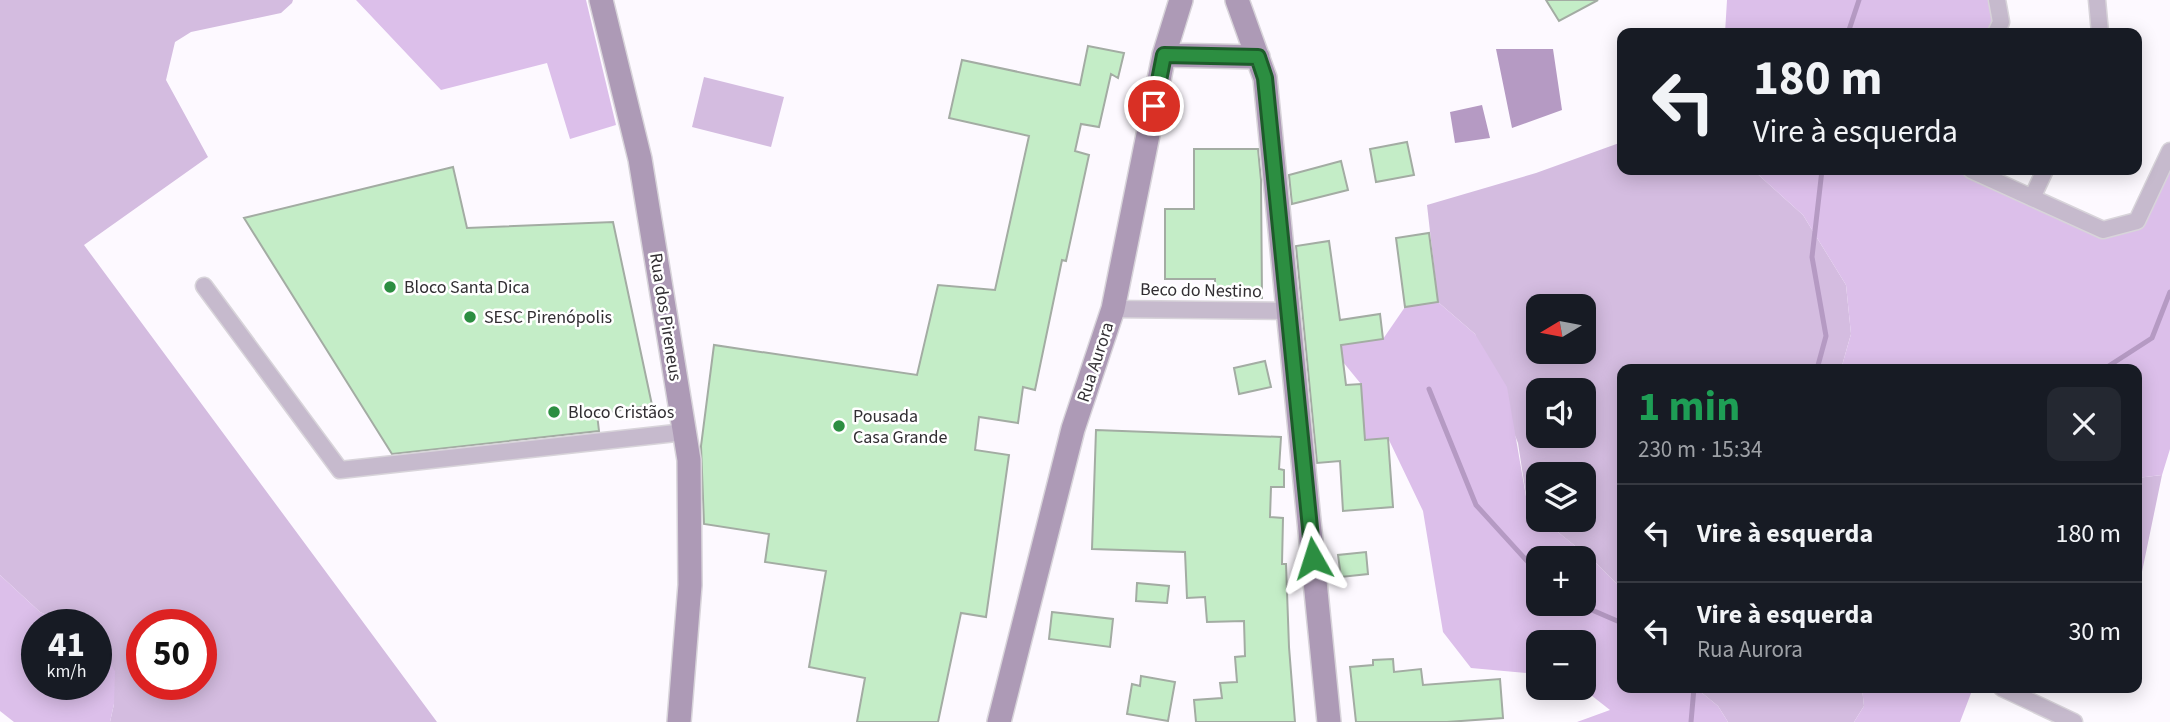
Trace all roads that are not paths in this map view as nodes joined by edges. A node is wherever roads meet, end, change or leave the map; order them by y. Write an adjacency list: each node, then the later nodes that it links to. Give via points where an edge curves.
1 (601, 0): 17 (main road, Rua dos Pireneus, via 640,159)
2 (1181, 0): 8 (main road, Rua Aurora)
3 (1237, 0): 9 (main road)
4 (1997, 0): 6 (street)
5 (2097, 0): 7 (street)
6 (1998, 28)
7 (2100, 28)
8 (1164, 55): 9 (main road); 15 (main road, Rua Aurora)
9 (1258, 57): 16 (main road, via 1265,78)
10 (2170, 151): 13 (street, via 2137,221 2103,230)
11 (1982, 175): 13 (street)
12 (2043, 175): 13 (street)
13 (2032, 198)
14 (204, 286): 17 (street, via 340,470)
15 (1113, 309): 16 (street, Beco do Nestino); 20 (main road, Rua Aurora, via 1073,429)
16 (1289, 312): 21 (main road)
17 (685, 432): 19 (main road, Rua dos Pireneus, via 690,460 690,585)
18 (2013, 693): 22 (street)
19 (679, 722)
20 (999, 722)
21 (1329, 722)
22 (2074, 722)

